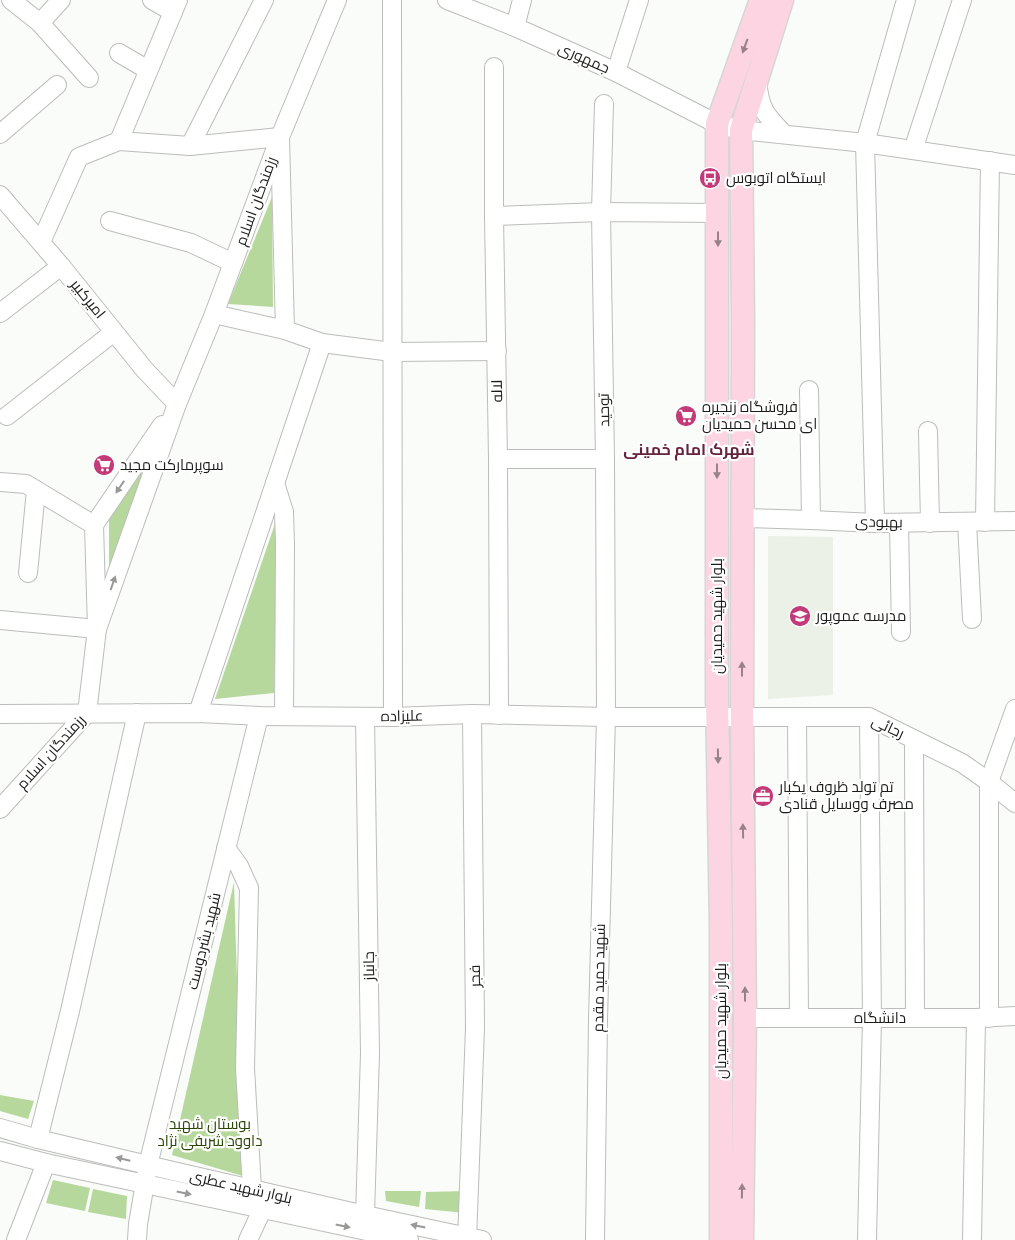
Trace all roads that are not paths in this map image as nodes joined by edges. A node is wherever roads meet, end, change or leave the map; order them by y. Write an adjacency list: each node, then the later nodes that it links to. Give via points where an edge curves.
1 (11, 0): 15 (street)
2 (61, 0): 15 (street)
3 (152, 0): 14 (street)
4 (264, 0): 32 (street)
5 (337, 0): 29 (street, رزمندگان اسلام)
6 (392, 0): 52 (street)
7 (447, 0): 16 (street, جمهوری)
8 (522, 0): 16 (street)
9 (639, 0): 20 (street)
10 (761, 0): 25 (main road, بلوار شهید حمیدیان, one-way to 25)
11 (782, 0): 22 (main road, بلوار شهید حمیدیان)
12 (906, 0): 31 (street)
13 (962, 0): 33 (street)
14 (175, 6): 19 (street)
15 (40, 23): 21 (street)
16 (515, 27): 20 (street, جمهوری)
17 (118, 53): 19 (street)
18 (494, 66): 39 (street, لاله)
19 (148, 70): 30 (street)
20 (616, 72): 25 (street, جمهوری)
21 (89, 78)
22 (756, 82): 26 (main road, بلوار شهید حمیدیان); 28 (street, via 767,117)
23 (57, 85): 27 (street)
24 (604, 104): 37 (street, توحید)
25 (717, 124): 26 (street, جمهوری); 38 (main road, بلوار شهید حمیدیان)
26 (741, 130): 28 (street); 46 (main road, بلوار شهید حمیدیان)
27 (0, 134)
28 (784, 134): 31 (street)
29 (280, 137): 32 (street); 42 (street, رزمندگان اسلام); 48 (street)
30 (119, 141): 32 (street); 41 (street, via 79,157)
31 (865, 143): 33 (street); 68 (street)
32 (190, 146)
33 (913, 150): 34 (street)
34 (990, 161): 35 (street); 67 (street)
35 (1014, 161)
36 (0, 195): 41 (street, امیرکبیر)
37 (601, 212): 38 (street); 39 (street); 58 (street, توحید)
38 (718, 213): 47 (main road, بلوار شهید حمیدیان, one-way to 47)
39 (494, 216): 51 (street, لاله)
40 (110, 222): 42 (street, via 191,243)
41 (41, 242): 43 (street, امیرکبیر)
42 (233, 263): 45 (street, رزمندگان اسلام)
43 (61, 266): 44 (street); 49 (street, امیرکبیر)
44 (0, 313)
45 (214, 314): 48 (street); 54 (street, رزمندگان اسلام)
46 (743, 318): 47 (main road); 63 (main road, بلوار شهید حمیدیان)
47 (718, 320): 62 (main road, بلوار شهید حمیدیان, one-way to 62)
48 (285, 330): 50 (street)
49 (114, 332): 54 (street, امیرکبیر); 55 (street)
50 (322, 342): 52 (street); 60 (street)
51 (497, 351): 52 (street); 57 (street, لاله)
52 (392, 352): 87 (street)
53 (809, 390): 64 (street)
54 (177, 404): 71 (street, رزمندگان اسلام, one-way to 71); 75 (street, رزمندگان اسلام, one-way to 54)
55 (7, 416)
56 (928, 431): 70 (street)
57 (498, 459): 58 (street); 83 (street, لاله)
58 (605, 459): 88 (street, توحید)
59 (0, 482): 61 (street, via 26,484)
60 (275, 483): 78 (street); 85 (street, via 284,512)
61 (36, 490): 71 (street); 72 (street)
62 (717, 517): 63 (main road); 89 (main road, بلوار شهید حمیدیان)
63 (743, 518): 64 (street, بهبودی); 90 (main road, بلوار شهید حمیدیان, one-way to 63)
64 (811, 520): 68 (street, بهبودی)
65 (1015, 521): 67 (street, بهبودی)
66 (967, 522): 67 (street, بهبودی); 70 (street, بهبودی); 73 (street)
67 (985, 522)
68 (874, 523): 69 (street, بهبودی)
69 (900, 523): 70 (street, بهبودی); 76 (street)
70 (930, 523)
71 (94, 525): 75 (street, رزمندگان اسلام)
72 (28, 573)
73 (972, 619)
74 (0, 620): 75 (street)
75 (97, 629): 79 (street, رزمندگان اسلام)
76 (901, 632)
77 (1015, 710): 94 (street)
78 (198, 712): 80 (street, علیزاده); 84 (street, علیزاده)
79 (87, 713): 80 (street, علیزاده); 81 (street, علیزاده); 96 (street, رزمندگان اسلام)
80 (137, 713): 107 (street)
81 (0, 714)
82 (472, 714): 83 (street, علیزاده); 87 (street, علیزاده); 115 (street, فجر, via 475,1028)
83 (499, 715): 88 (street, علیزاده)
84 (259, 716): 85 (street, علیزاده); 97 (street, شهید بشردوست)
85 (284, 716): 86 (street, علیزاده)
86 (365, 717): 87 (street, علیزاده); 114 (street, جانباز, via 370,1053)
87 (393, 717)
88 (606, 717): 89 (street, علیزاده); 120 (street, شهید حمید مقدم)
89 (717, 717): 90 (street, علیزاده); 99 (main road, بلوار شهید حمیدیان, one-way to 99)
90 (742, 717): 91 (street, رجائی); 98 (main road, بلوار شهید حمیدیان, one-way to 90)
91 (798, 717): 92 (street, رجائی); 102 (street)
92 (869, 717): 93 (street, رجائی); 103 (street)
93 (914, 740): 94 (street, رجائی, via 962,763); 104 (street)
94 (989, 782): 95 (street, رجائی); 105 (street)
95 (1015, 803)
96 (0, 809)
97 (226, 848): 110 (street, شهید بشردوست); 112 (street, via 249,888 245,1068)
98 (744, 925): 99 (main road); 101 (main road, بلوار شهید حمیدیان, one-way to 98)
99 (721, 927): 121 (main road, بلوار شهید حمیدیان)
100 (1015, 1016): 105 (street, دانشگاه)
101 (745, 1018): 102 (street, دانشگاه); 122 (main road, بلوار شهید حمیدیان, one-way to 101)
102 (799, 1018): 103 (street, دانشگاه)
103 (872, 1018): 104 (street, دانشگاه); 123 (street)
104 (915, 1018): 105 (street, دانشگاه)
105 (982, 1018): 124 (street)
106 (0, 1128): 107 (street, بلوار شهید عطری)
107 (38, 1139): 110 (street, بلوار شهید عطری, one-way to 107)
108 (0, 1151): 109 (street, بلوار شهید عطری)
109 (46, 1163): 111 (street, بلوار شهید عطری); 116 (street)
110 (148, 1166): 111 (street, شهید بشردوست); 112 (street, بلوار شهید عطری)
111 (145, 1184): 113 (street, بلوار شهید عطری, one-way to 113); 117 (street)
112 (252, 1189): 114 (street, بلوار شهید عطری)
113 (262, 1210): 118 (street); 119 (street, بلوار شهید عطری, one-way to 119)
114 (365, 1215): 115 (street, بلوار شهید عطری, one-way to 114)
115 (472, 1239)
116 (16, 1240)
117 (137, 1240)
118 (248, 1240)
119 (409, 1240)
120 (595, 1240)
121 (721, 1240)
122 (742, 1240)
123 (867, 1240)
124 (972, 1240)

